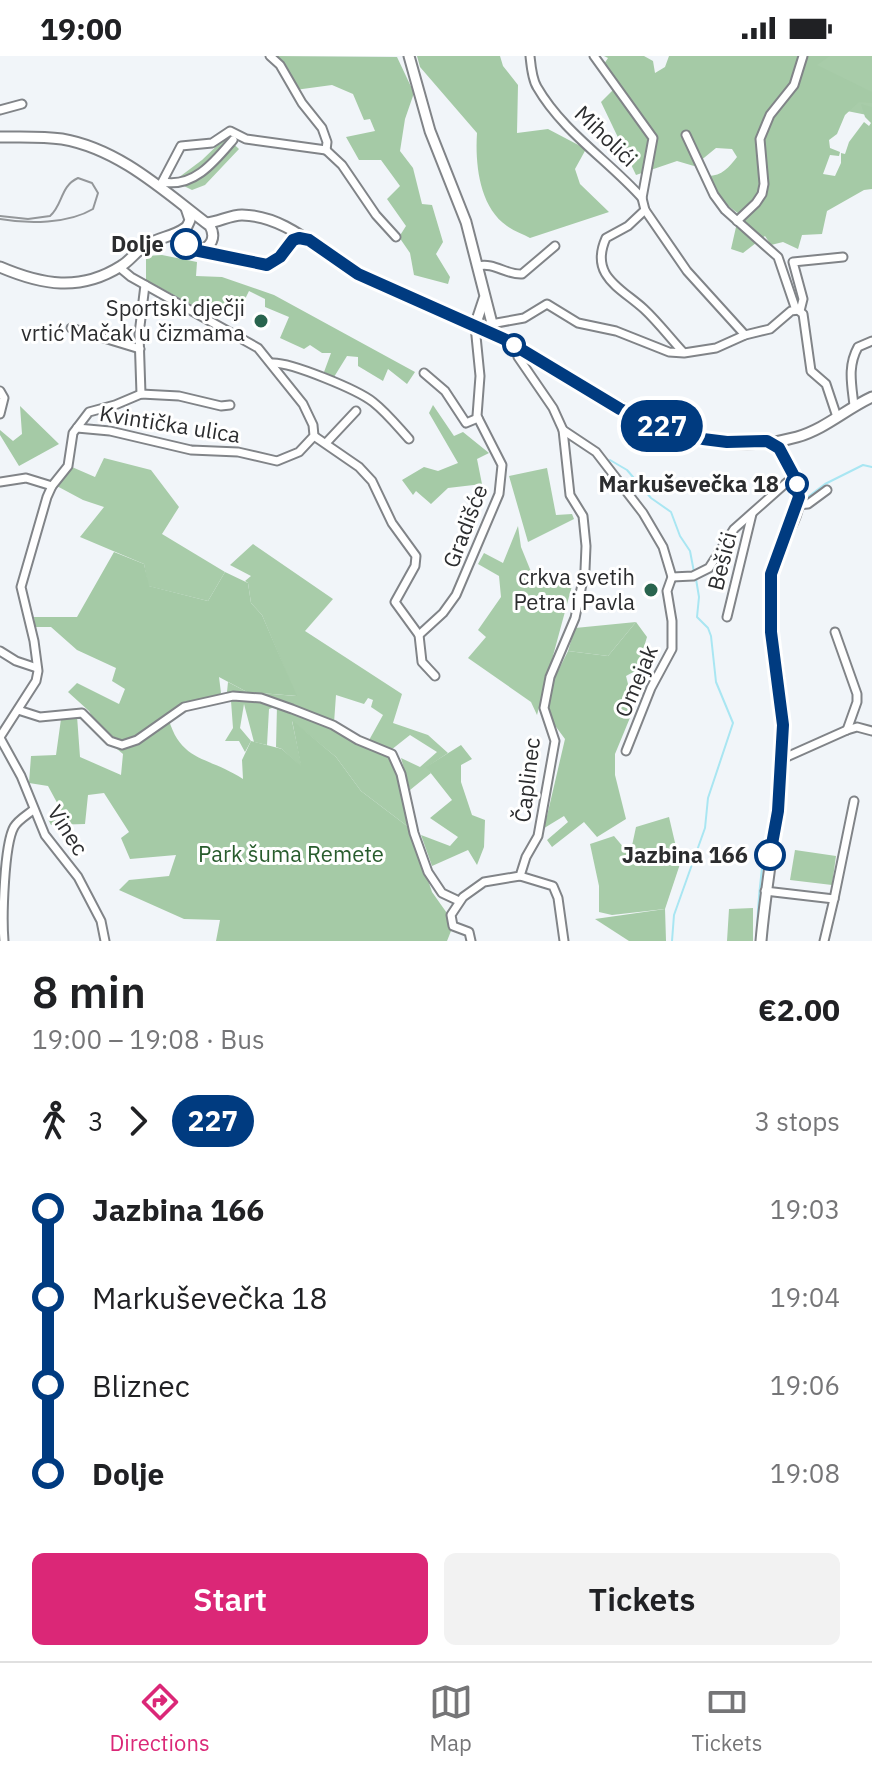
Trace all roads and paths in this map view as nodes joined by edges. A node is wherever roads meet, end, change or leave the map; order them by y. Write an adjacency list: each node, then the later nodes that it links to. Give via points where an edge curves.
1 (270, 56): 11 (street, via 322,128)
2 (409, 56): 28 (main road)
3 (530, 56): 13 (street, Miholići, via 535,85 577,138)
4 (594, 56): 13 (street, Miholići, via 653,138)
5 (803, 56): 16 (street, via 794,85 770,115 760,139 762,194)
6 (22, 104): 7 (street)
7 (0, 110)
8 (686, 135): 16 (street, via 714,195)
9 (0, 137): 12 (main road, via 48,137 84,145)
10 (233, 140): 12 (street, via 193,178)
11 (326, 150): 12 (street, via 246,139 230,131 212,143 181,146); 20 (street)
12 (162, 184): 14 (main road)
13 (642, 198): 15 (street, Miholići)
14 (185, 206): 17 (main road); 18 (main road)
15 (645, 210): 37 (street, Miholići, via 687,271); 42 (street, via 606,238 600,258 608,281 645,310)
16 (737, 221): 33 (street, via 778,257)
17 (204, 222): 18 (main road); 19 (main road, via 245,215); 26 (main road, via 213,231 213,240)
18 (187, 227): 21 (main road); 24 (main road)
19 (289, 227): 22 (main road); 23 (main road)
20 (396, 237)
21 (166, 238): 24 (main road); 30 (main road, via 144,246)
22 (309, 240): 23 (main road); 35 (main road, via 358,274)
23 (290, 242): 26 (main road, via 267,265)
24 (186, 244): 26 (main road)
25 (555, 246): 28 (street, via 522,274)
26 (198, 250)
27 (843, 257): 33 (street, via 793,262 803,299)
28 (478, 266): 32 (main road)
29 (0, 267): 30 (main road, via 53,285 87,281)
30 (119, 267): 31 (street)
31 (145, 285): 41 (street); 43 (street, via 246,340)
32 (484, 295): 34 (main road); 35 (main road)
33 (798, 310): 37 (street, via 770,329); 52 (street, via 811,371 826,384)
34 (491, 324): 38 (main road); 42 (street, via 524,318 547,304 578,323)
35 (475, 326): 38 (main road); 53 (street, Gradišće)
36 (71, 328): 41 (street)
37 (745, 335): 42 (street, via 716,348)
38 (496, 336): 40 (main road)
39 (872, 341): 49 (street, via 858,347 852,361)
40 (516, 346): 55 (street, Bešići); 59 (main road, via 620,409 670,430 727,442)
41 (140, 349): 46 (street)
42 (684, 353)
43 (272, 363): 56 (street, via 303,404); 57 (street, via 331,381 372,401)
44 (424, 373): 53 (street, via 445,391 466,423)
45 (0, 391): 51 (street)
46 (141, 394): 48 (street); 54 (street, via 89,412)
47 (872, 397): 49 (main road)
48 (230, 405)
49 (854, 406): 52 (main road)
50 (356, 411): 60 (street)
51 (0, 414)
52 (837, 417): 58 (main road)
53 (478, 418): 71 (street, Gradišće, via 502,465 499,494 456,595)
54 (77, 428): 56 (street, Kvintička ulica, via 277,461 299,452); 64 (street, Kvintička ulica, via 68,466)
55 (563, 430): 68 (street, Bešići, via 596,452 630,494 663,547); 85 (street, Čaplinec, via 570,495 583,516 585,570 571,629 550,677 544,708 555,741 552,764 538,836)
56 (314, 436): 60 (street)
57 (409, 439)
58 (788, 439): 59 (main road); 61 (main road)
59 (767, 441): 61 (main road)
60 (326, 443): 71 (street, via 372,481 392,523 416,556 395,602)
61 (782, 453): 62 (main road)
62 (794, 476): 66 (main road); 67 (street, Bešići)
63 (0, 482): 64 (street, via 26,478)
64 (52, 486): 73 (street, Kvintička ulica, via 21,587)
65 (827, 490): 66 (street, via 808,504)
66 (797, 505): 80 (main road, via 771,574 769,609)
67 (752, 514): 68 (street, Bešići, via 734,529 709,568); 69 (street, Bešići)
68 (672, 577): 79 (street, Omejak, via 667,591 672,649)
69 (727, 617)
70 (835, 632): 76 (street, via 857,694)
71 (419, 635): 74 (street, via 422,662)
72 (0, 651): 73 (street)
73 (37, 668): 75 (street, via 34,687)
74 (435, 676)
75 (18, 710): 78 (street); 88 (street, via 40,717 82,713 110,741 122,745 184,707 228,696 261,698 333,725 392,754 428,872 442,893)
76 (847, 730): 77 (street); 80 (street)
77 (872, 731)
78 (0, 738): 82 (street, Vinec)
79 (626, 751)
80 (782, 759): 86 (main road)
81 (854, 801): 87 (street)
82 (33, 810): 84 (street, via 15,825); 90 (street, Vinec, via 78,877 101,921)
83 (0, 841): 84 (street)
84 (10, 842): 89 (street)
85 (520, 876): 88 (street, via 484,882); 92 (street, via 553,886)
86 (765, 891): 87 (street); 93 (main road)
87 (834, 899): 94 (street)
88 (459, 901): 91 (street, via 451,921 469,932)
89 (4, 941)
90 (105, 941)
91 (471, 941)
92 (564, 941)
93 (761, 941)
94 (824, 941)

